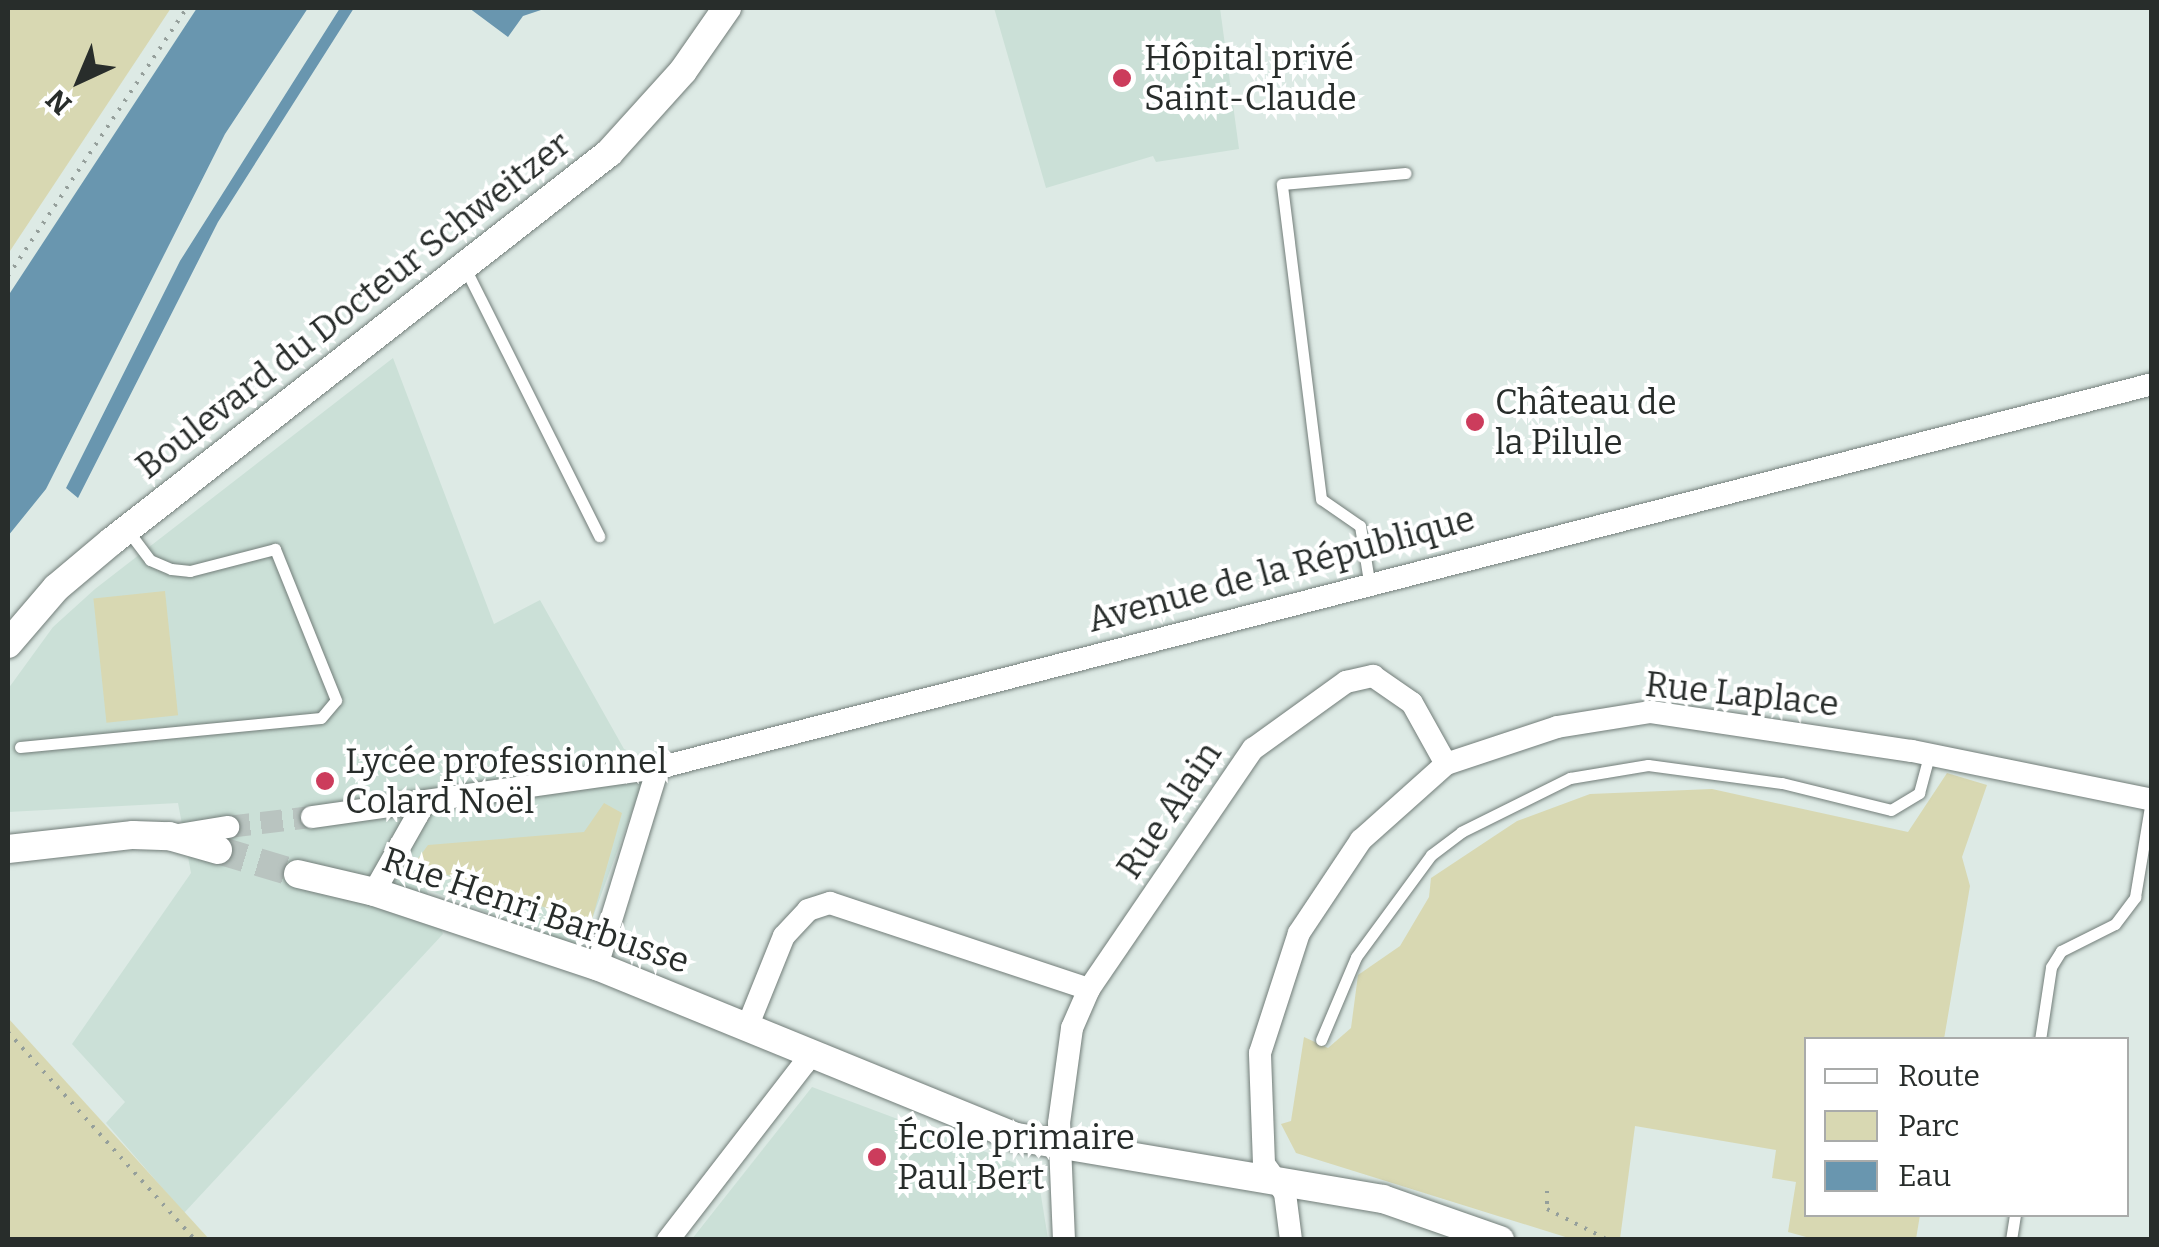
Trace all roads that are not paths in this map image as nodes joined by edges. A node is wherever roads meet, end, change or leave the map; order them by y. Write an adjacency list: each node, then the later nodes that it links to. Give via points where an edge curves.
1 (727, 8): 3 (street, Boulevard du Docteur Schweitzer, via 683,71 609,153)
2 (1406, 174): 7 (lane, via 1282,184 1321,499 1360,526)
3 (465, 268): 5 (street, Boulevard du Docteur Schweitzer); 6 (lane)
4 (2152, 384): 7 (street, Avenue de la République)
5 (127, 529): 8 (street, Boulevard du Docteur Schweitzer, via 56,588); 9 (lane, via 150,560 171,569 275,549 336,700 321,718)
6 (599, 536)
7 (1369, 581): 12 (street, Avenue de la République)
8 (8, 644)
9 (20, 747)
10 (1929, 755): 11 (street, Rue Laplace, via 1651,712 1556,727); 13 (street, Rue Laplace); 24 (lane, via 1918,793 1891,810 1782,783 1648,765 1570,778 1461,832 1432,855 1356,957)
11 (1446, 764): 21 (street, Rue Alain, via 1412,703 1394,686 1373,676 1324,696 1253,748); 27 (street, Rue Laplace, via 1361,840 1299,932 1260,1053 1264,1164)
12 (658, 768): 14 (street, Avenue de la République); 20 (street)
13 (2151, 800): 23 (lane, via 2134,897 2115,924 2061,951 2051,967)
14 (425, 802): 15 (street, Avenue de la République); 19 (street)
15 (312, 817)
16 (223, 838): 17 (street)
17 (8, 849)
18 (298, 874): 19 (street, Rue Henri Barbusse)
19 (374, 892): 20 (street, Rue Henri Barbusse)
20 (597, 966): 22 (street, Rue Henri Barbusse)
21 (1089, 988): 22 (street, via 830,903 808,910 784,936); 26 (street, Rue Alain, via 1072,1028)
22 (748, 1024): 25 (street, Rue Henri Barbusse)
23 (2040, 1037)
24 (1322, 1040)
25 (803, 1050): 26 (street, Rue Henri Barbusse, via 976,1124); 28 (street, via 804,1064)
26 (1062, 1150): 27 (street); 29 (street, Rue Alain)
27 (1274, 1178): 30 (street, Rue Laplace, via 1285,1193); 31 (street, via 1383,1199)
28 (668, 1240)
29 (1064, 1240)
30 (1291, 1240)
31 (1500, 1240)

